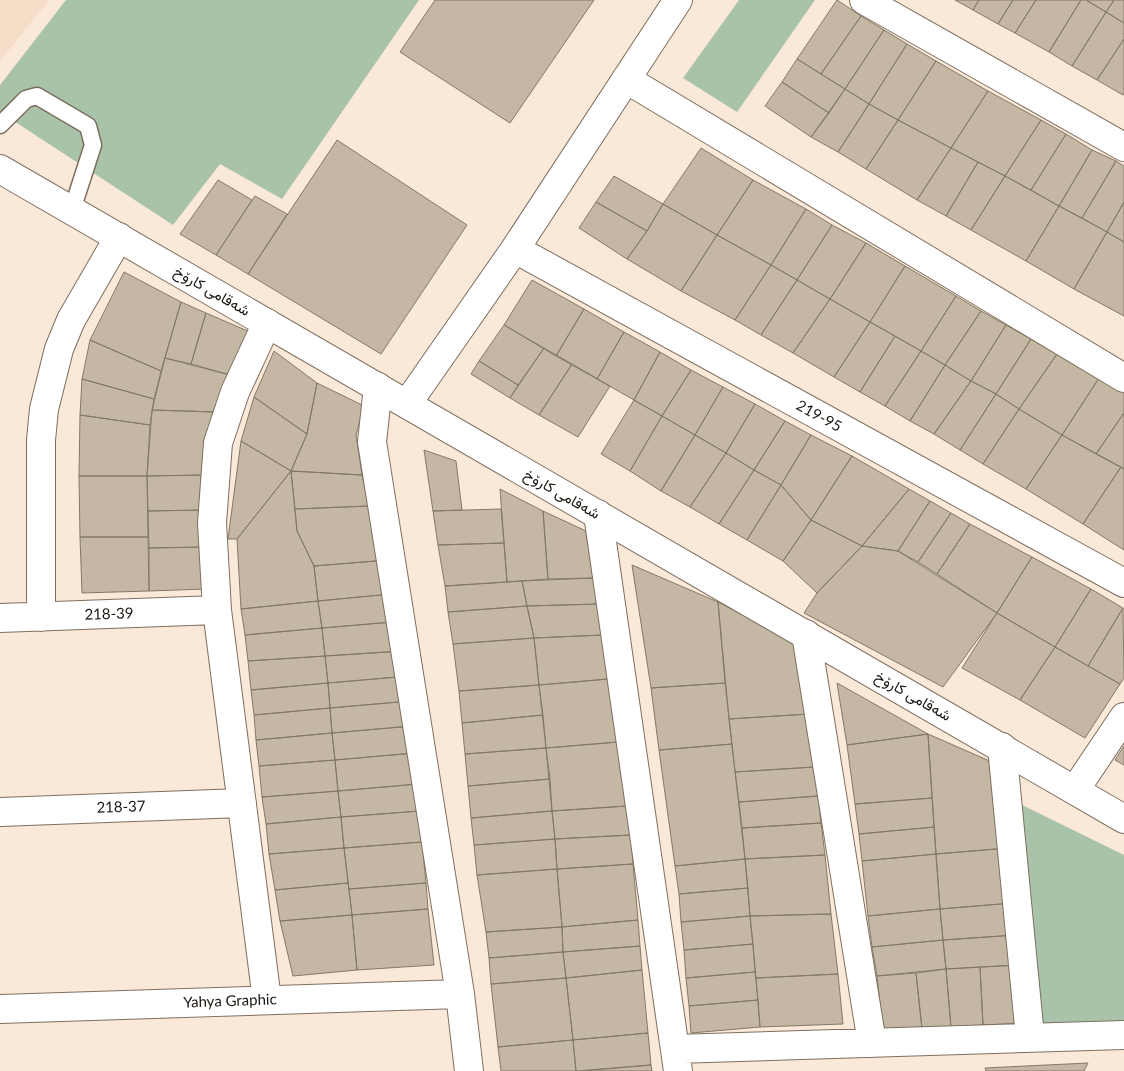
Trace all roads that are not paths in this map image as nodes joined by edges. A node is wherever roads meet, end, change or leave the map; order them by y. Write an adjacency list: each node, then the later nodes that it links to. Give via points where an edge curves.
1 (678, 0): 3 (street)
2 (864, 0): 5 (street)
3 (626, 79): 9 (street); 11 (street)
4 (0, 126): 7 (lane, via 26,99 37,96 88,126 93,145)
5 (1124, 147)
6 (0, 169): 7 (street, شەقامی کارۆخ)
7 (72, 210): 8 (street, شەقامی کارۆخ)
8 (119, 237): 10 (street, شەقامی کارۆخ); 17 (street, via 70,320 44,409 40,456)
9 (515, 249): 13 (street); 15 (street, 219-95)
10 (267, 323): 12 (street, شەقامی کارۆخ); 16 (street, via 235,392 218,443 212,524)
11 (1124, 378)
12 (378, 387): 13 (street, شەقامی کارۆخ); 26 (street, via 372,442)
13 (407, 404): 14 (street, شەقامی کارۆخ)
14 (598, 514): 19 (street, شەقامی کارۆخ); 32 (street)
15 (1124, 583)
16 (217, 610): 17 (street, 218-39); 23 (street)
17 (41, 617): 18 (street, 218-39)
18 (0, 618)
19 (806, 634): 21 (street, شەقامی کارۆخ); 31 (street)
20 (1124, 717): 22 (street)
21 (1002, 747): 22 (street, شەقامی کارۆخ); 30 (street)
22 (1075, 790): 25 (street, شەقامی کارۆخ)
23 (242, 803): 24 (street, 218-37); 27 (street)
24 (0, 812)
25 (1124, 819)
26 (460, 994): 27 (street, Yahya Graphic); 33 (street)
27 (267, 1000): 28 (street, Yahya Graphic)
28 (0, 1009)
29 (1124, 1034): 30 (street)
30 (1030, 1037): 31 (street)
31 (872, 1043): 32 (street)
32 (676, 1060)
33 (469, 1071)

